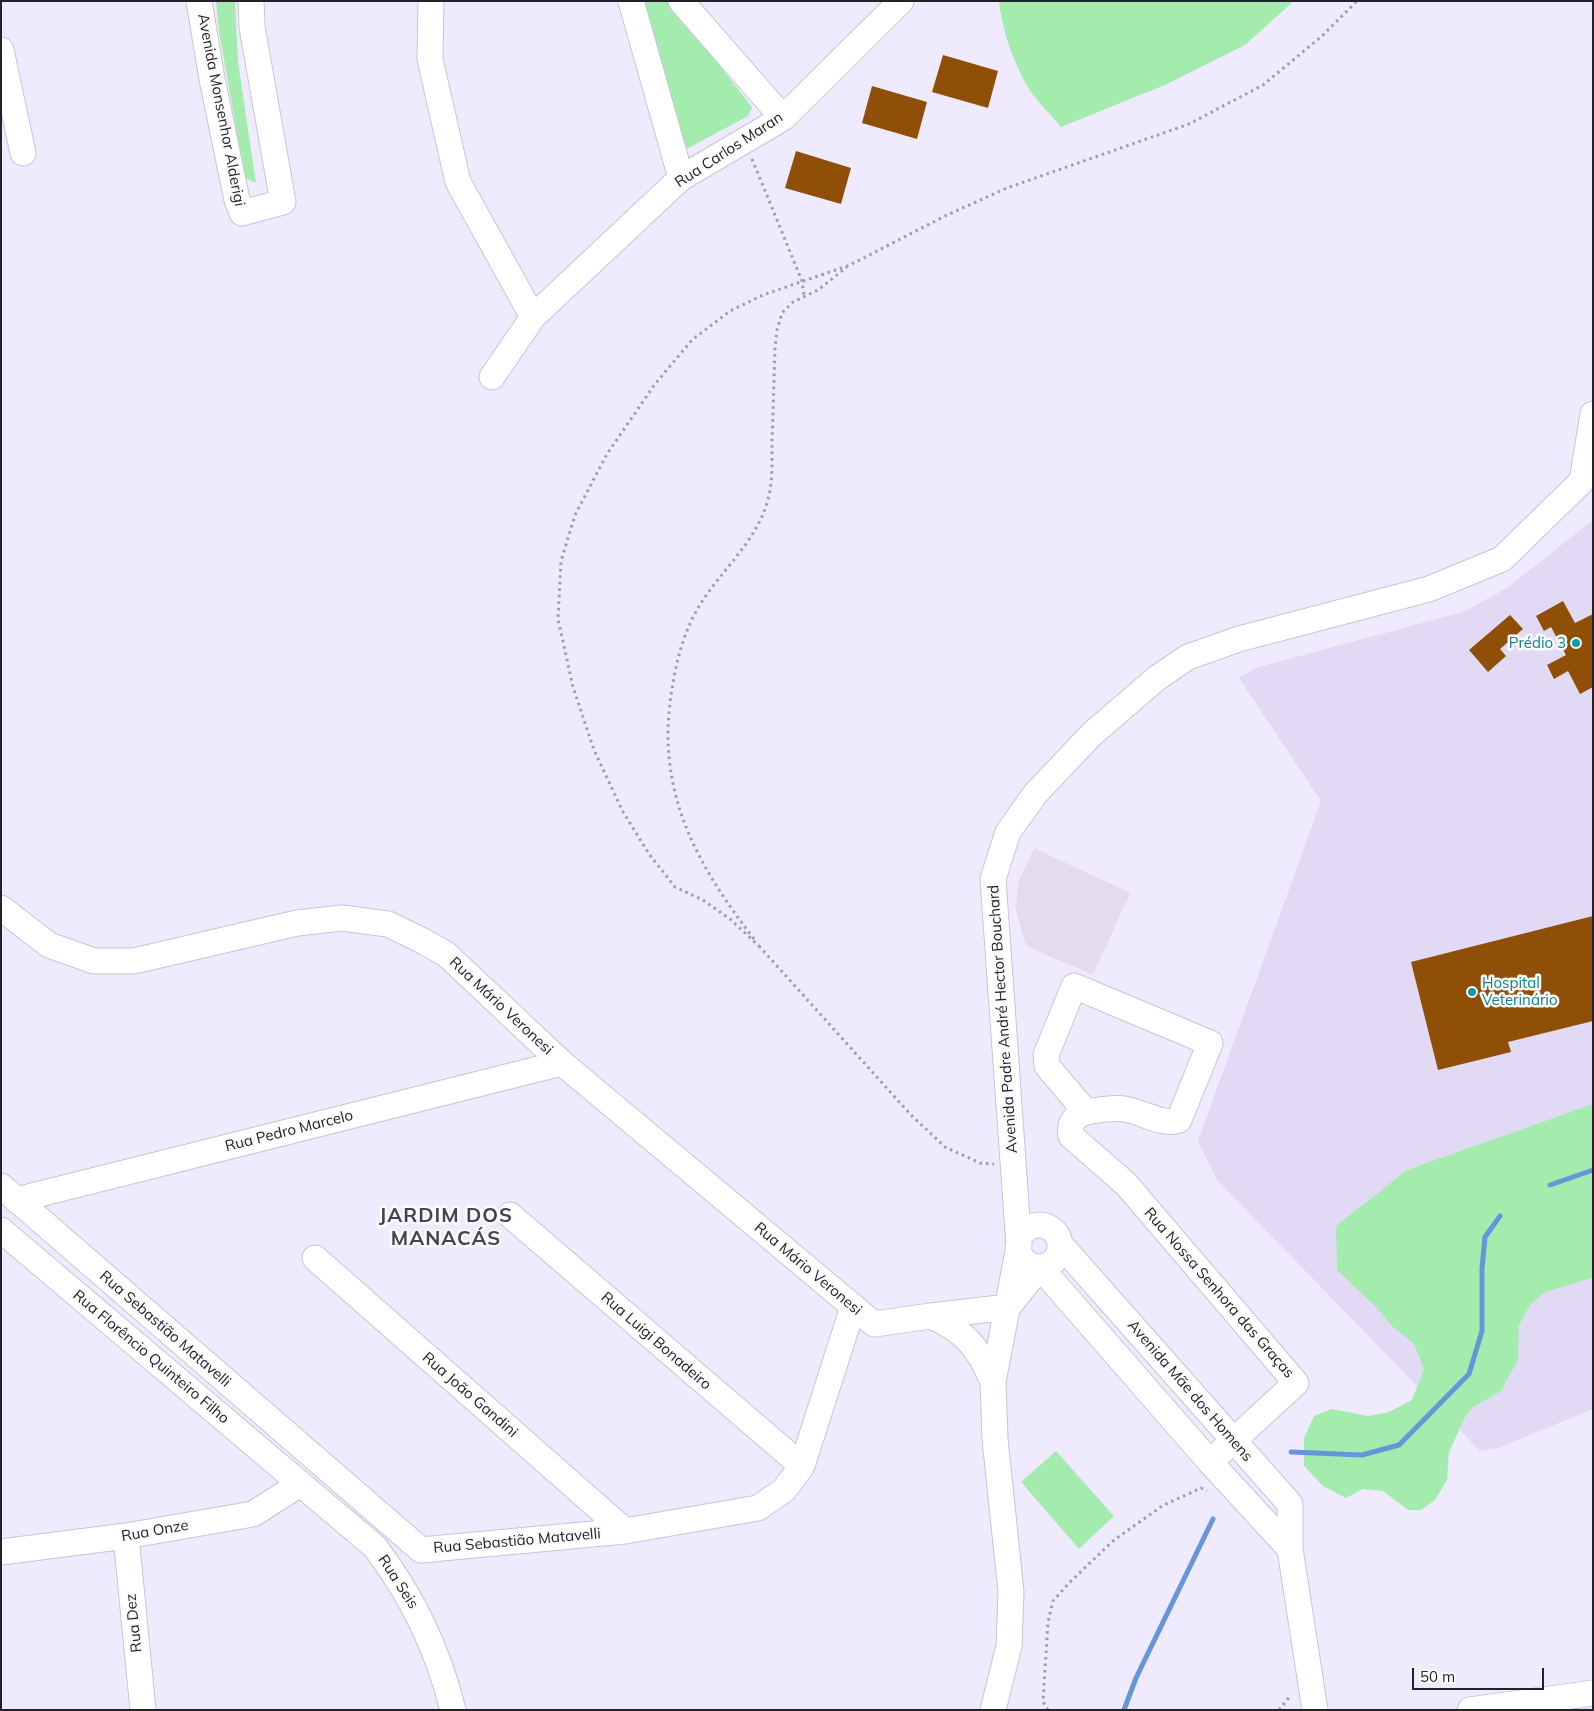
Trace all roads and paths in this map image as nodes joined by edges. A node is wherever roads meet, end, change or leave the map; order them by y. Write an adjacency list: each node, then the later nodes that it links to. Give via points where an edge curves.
1 (199, 1): 2 (street, Avenida Monsenhor Alderigi, via 212,80 242,214 284,202 252,27)
2 (251, 1)
3 (431, 1): 16 (street, via 430,59 458,182)
4 (631, 1): 12 (street)
5 (681, 1): 9 (street)
6 (901, 1): 9 (street, Rua Carlos Maran)
7 (1357, 1): 13 (path, via 1322,36 1255,89 1189,124 1007,188)
8 (1, 50): 11 (street)
9 (783, 118): 10 (street, Rua Carlos Maran)
10 (745, 142): 12 (street, Rua Carlos Maran); 14 (path)
11 (23, 153)
12 (681, 178): 16 (street, Rua Carlos Maran)
13 (850, 265): 14 (path); 15 (path, via 818,290)
14 (802, 281): 15 (path); 21 (path, via 730,311 692,340 655,384 607,454 574,515 561,561 558,619 573,687 594,750 622,810 649,854 675,887 703,900 730,919)
15 (804, 296): 21 (path, via 782,312 777,330 767,503 756,528 696,611 676,661 668,709 668,761 678,807 698,854 724,900)
16 (533, 317): 17 (street, Rua Carlos Maran)
17 (492, 378)
18 (1593, 414): 19 (street, Avenida Padre André Hector Bouchard)
19 (1587, 479): 24 (street, Avenida Padre André Hector Bouchard, via 1502,559 1429,590 1239,638 1188,657 1092,734 1036,792 1008,832 993,879)
20 (1, 908): 22 (street, Rua Mário Veronesi, via 49,945 94,961 134,961 296,924 342,918 388,924 446,954)
21 (760, 947): 24 (path, via 911,1115 945,1147 980,1163)
22 (562, 1063): 26 (street, Rua Pedro Marcelo); 34 (street, Rua Mário Veronesi)
23 (1086, 1112): 23 (street, via 1105,1108 1125,1109 1171,1123 1179,1120 1210,1043 1074,986 1045,1061); 38 (street, Rua Nossa Senhora das Graças, via 1074,1117 1070,1126 1072,1136 1126,1184 1296,1382)
24 (1014, 1166): 25 (street, Avenida Padre André Hector Bouchard)
25 (1016, 1190): 28 (street); 31 (street, Avenida Padre André Hector Bouchard)
26 (8, 1193): 43 (street, Rua Sebastião Matavelli, via 422,1550)
27 (510, 1216): 40 (street, Rua Luigi Bonadeiro)
28 (1042, 1225): 30 (street, via 1054,1232); 31 (street, via 1024,1233)
29 (1, 1230): 41 (street, Rua Florêncio Quinteiro Filho)
30 (1060, 1244): 33 (street, via 1057,1257 1047,1266); 38 (street, Avenida Mãe dos Homens)
31 (1019, 1246): 33 (street, via 1027,1263); 35 (street)
32 (315, 1258): 43 (street, Rua João Gandini)
33 (1040, 1267): 35 (street); 39 (street, Avenida Mãe dos Homens)
34 (853, 1307): 36 (street, Rua Mário Veronesi, via 874,1324); 40 (street, Rua Sebastião Matavelli)
35 (1008, 1307): 36 (street, Rua Mário Veronesi); 37 (street)
36 (931, 1316): 37 (street, via 966,1337 982,1356)
37 (993, 1382): 51 (street, via 995,1438 1011,1592 1009,1646)
38 (1234, 1441): 39 (street); 45 (street, Avenida Mãe dos Homens, via 1290,1504)
39 (1210, 1462): 45 (street, Avenida Mãe dos Homens)
40 (802, 1466): 43 (street, Rua Sebastião Matavelli, via 784,1490 758,1508)
41 (300, 1484): 44 (street, Rua Onze, via 253,1514); 50 (street, Rua Seis, via 375,1547 392,1570 436,1651)
42 (1209, 1492): 52 (path, via 1202,1488 1162,1506 1114,1540 1053,1601 1048,1622 1042,1702)
43 (625, 1531)
44 (126, 1536): 46 (street, Rua Onze); 49 (street, Rua Dez)
45 (1290, 1549): 54 (street, Avenida Mãe dos Homens)
46 (1, 1552)
47 (1291, 1685): 53 (path, via 1292,1694)
48 (1593, 1693): 55 (street)
49 (143, 1710)
50 (453, 1710)
51 (993, 1710)
52 (1048, 1710)
53 (1279, 1710)
54 (1315, 1710)
55 (1470, 1710)

